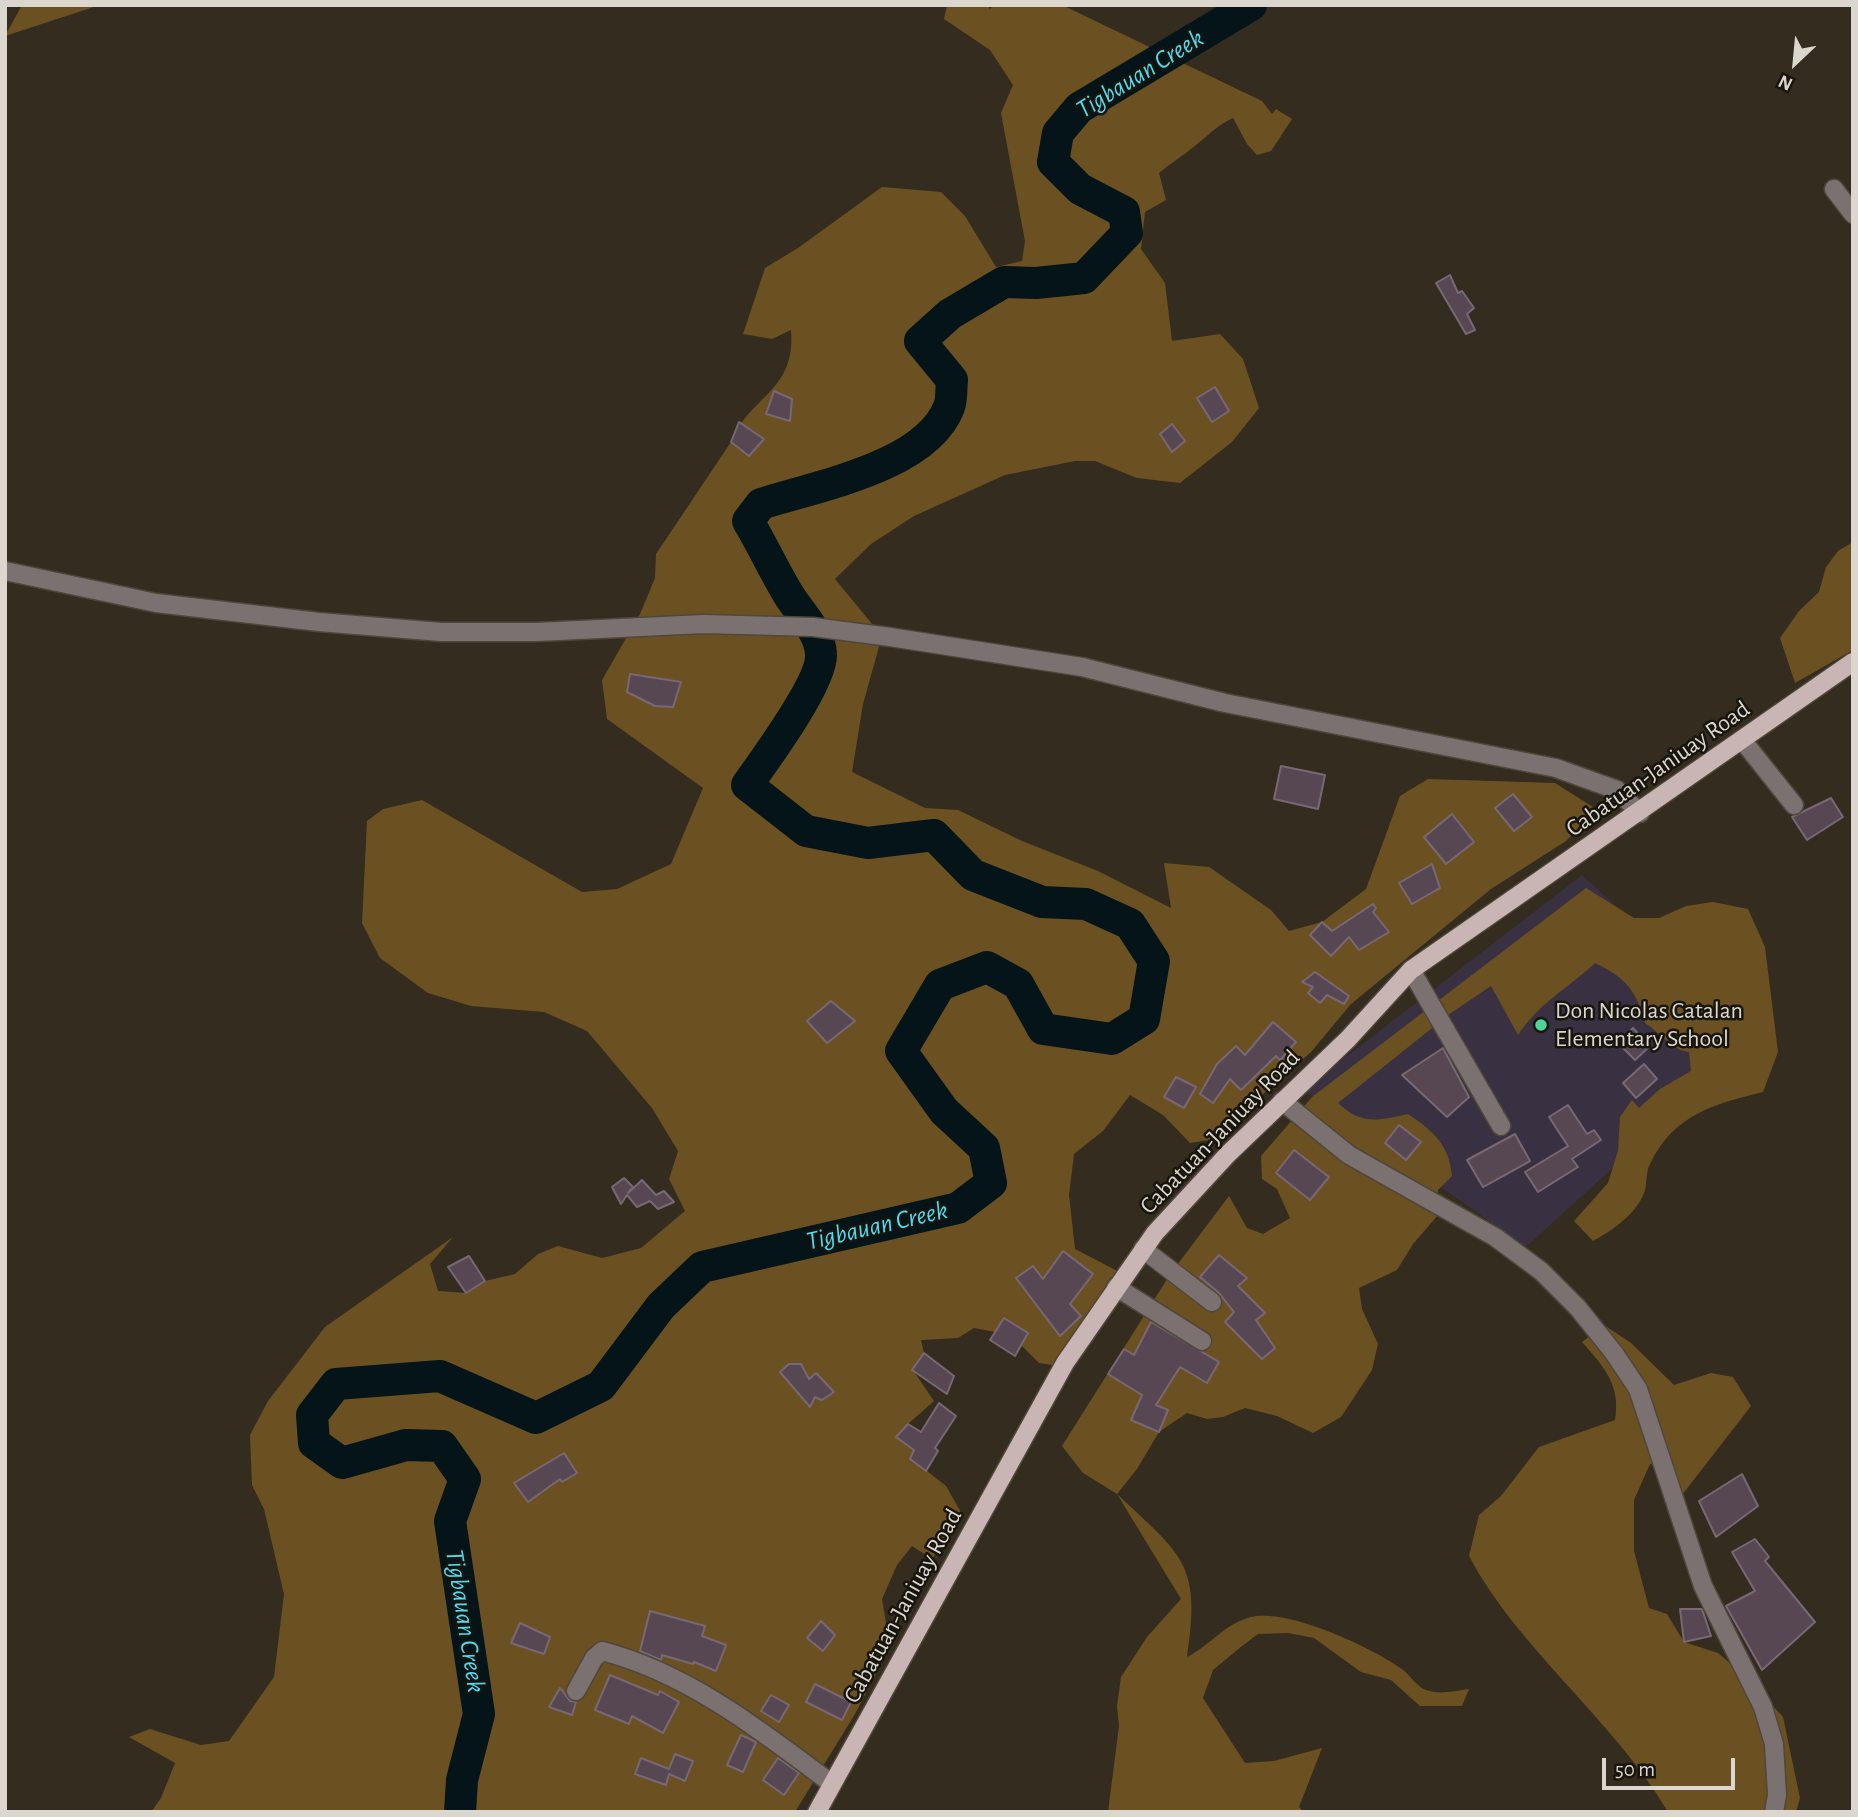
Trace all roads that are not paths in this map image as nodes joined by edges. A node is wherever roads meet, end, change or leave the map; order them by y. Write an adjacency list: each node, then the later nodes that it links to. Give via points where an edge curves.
1 (1834, 188): 2 (street)
2 (1853, 214)
3 (5, 571): 7 (street, via 156,603 319,622 441,632 781,626 1082,667 1225,703 1556,768 1617,790)
4 (1853, 663): 5 (main road, Cabatuan-Janiuay Road)
5 (1743, 741): 6 (street); 7 (main road, Cabatuan-Janiuay Road)
6 (1794, 805)
7 (1640, 813): 8 (main road, Cabatuan-Janiuay Road)
8 (1411, 970): 9 (main road, Cabatuan-Janiuay Road, via 1348,1039); 10 (street)
9 (1282, 1101): 11 (main road, Cabatuan-Janiuay Road); 18 (street, via 1349,1155 1495,1237 1541,1271 1614,1353 1638,1389 1703,1586 1763,1707 1774,1744)
10 (1501, 1126)
11 (1143, 1249): 12 (main road, Cabatuan-Janiuay Road); 13 (street)
12 (1116, 1287): 14 (street); 16 (main road, Cabatuan-Janiuay Road, via 1065,1363)
13 (1212, 1302)
14 (1202, 1341)
15 (576, 1690): 16 (street, via 602,1651 623,1656 658,1669 728,1711)
16 (832, 1784): 17 (main road, Cabatuan-Janiuay Road)
17 (817, 1812)
18 (1774, 1812)

